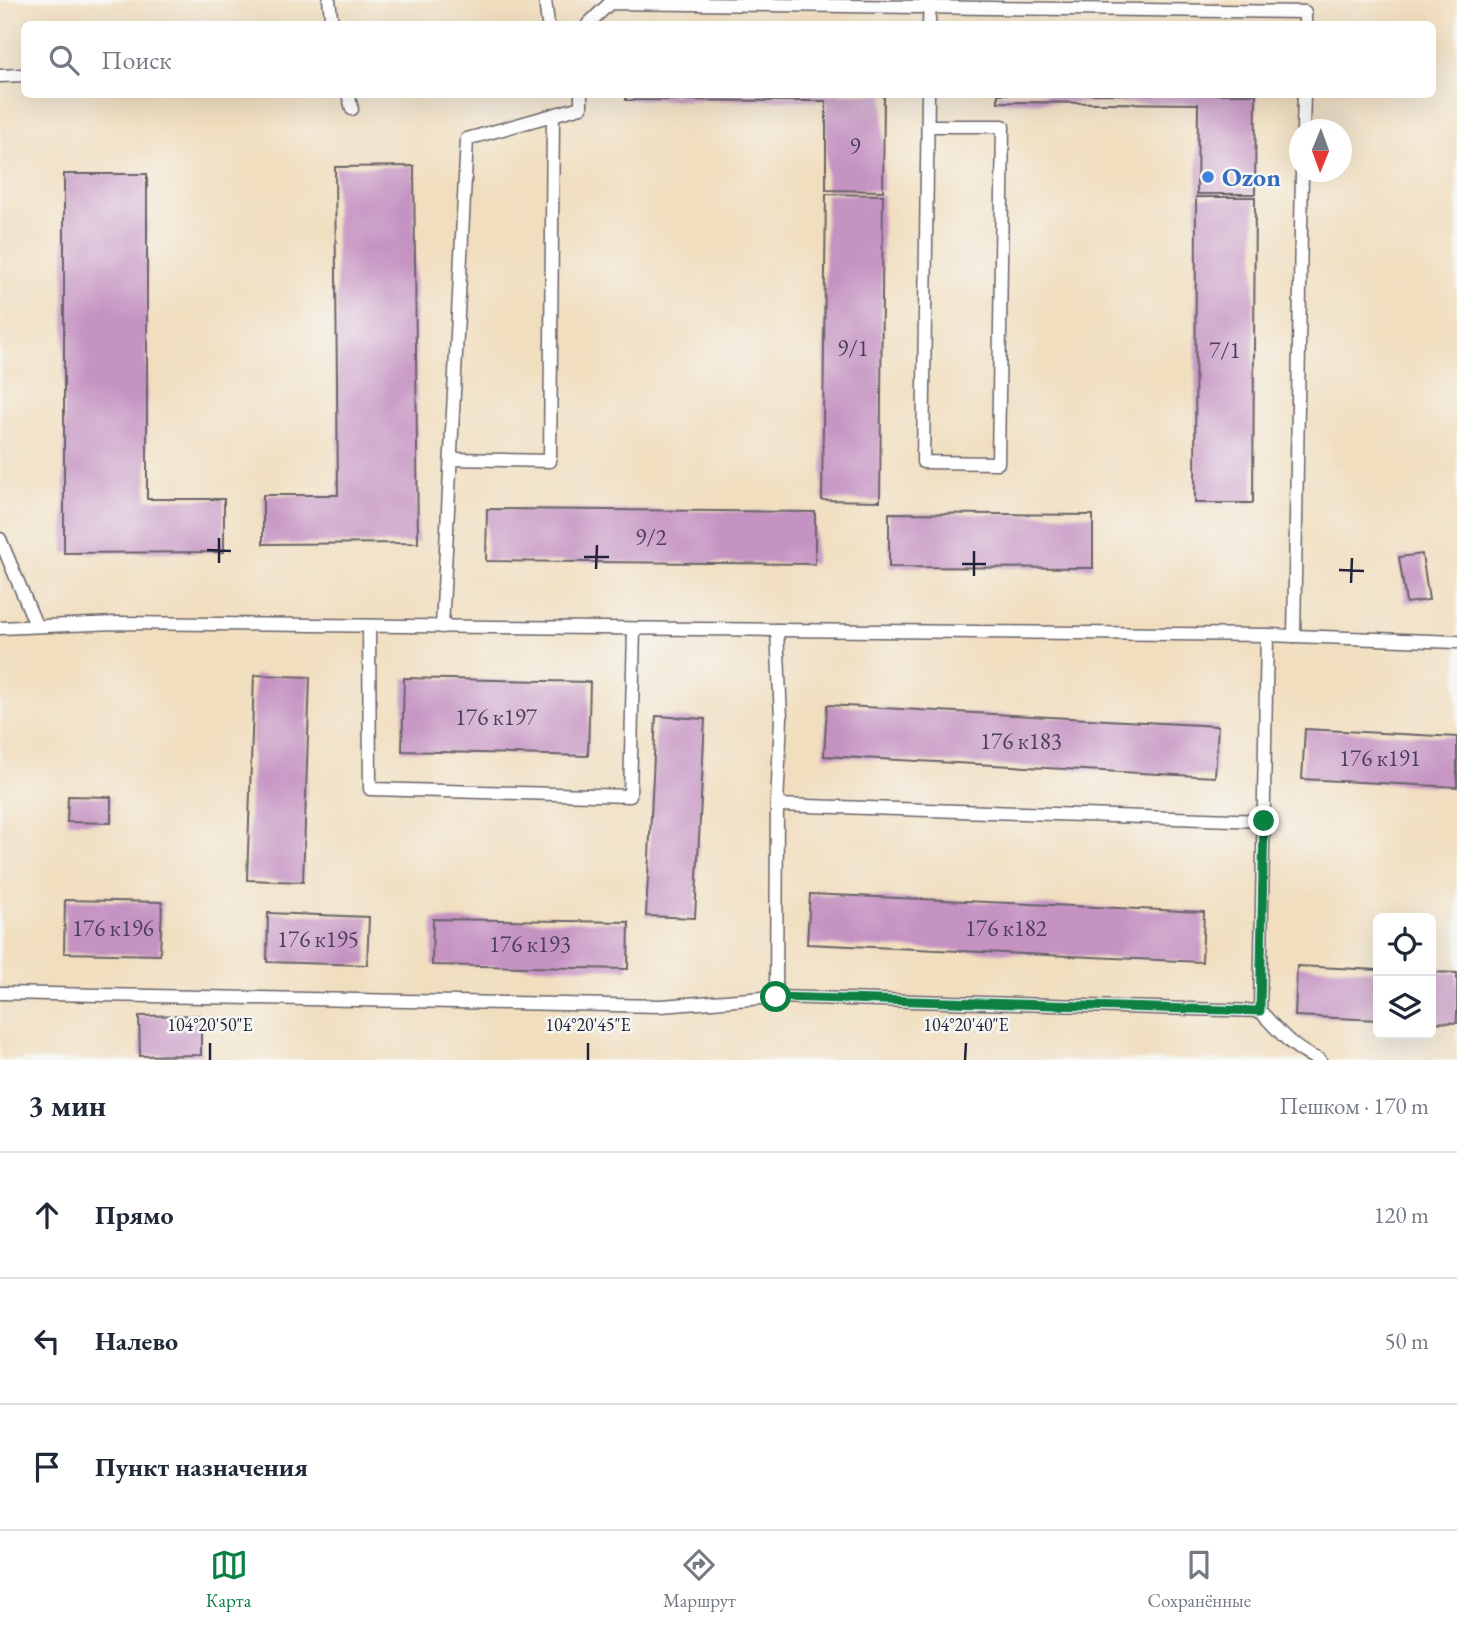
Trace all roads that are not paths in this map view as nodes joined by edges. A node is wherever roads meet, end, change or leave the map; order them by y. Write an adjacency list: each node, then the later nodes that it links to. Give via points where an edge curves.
1 (329, 0): 4 (lane)
2 (545, 0): 5 (lane)
3 (929, 4): 6 (lane, via 610,4); 7 (lane, via 1305,12)
4 (332, 21)
5 (548, 21)
6 (591, 21)
7 (1305, 21)
8 (21, 75): 9 (lane)
9 (0, 76)
10 (349, 98): 14 (lane)
11 (581, 98): 15 (lane, via 581,107)
12 (928, 98): 17 (lane)
13 (1304, 98): 16 (lane)
14 (352, 109)
15 (554, 115): 19 (lane, via 550,461); 23 (lane, via 467,139)
16 (1303, 119)
17 (928, 125): 17 (lane, via 923,462 998,463 1003,126)
18 (1302, 182): 28 (lane)
19 (451, 459)
20 (0, 539): 21 (lane)
21 (36, 625): 22 (lane); 24 (lane)
22 (369, 626): 23 (lane); 25 (lane, via 370,789 630,796)
23 (442, 627): 25 (lane)
24 (0, 628)
25 (634, 629): 26 (lane)
26 (778, 630): 27 (lane); 30 (lane, via 781,718)
27 (1267, 635): 28 (lane); 31 (lane)
28 (1294, 636): 29 (lane)
29 (1457, 642)
30 (777, 805): 31 (lane); 33 (lane)
31 (1264, 821): 34 (lane)
32 (0, 993): 33 (lane, via 660,1006)
33 (776, 997): 34 (lane)
34 (1260, 1011): 35 (lane, via 1289,1042)
35 (1320, 1060)

